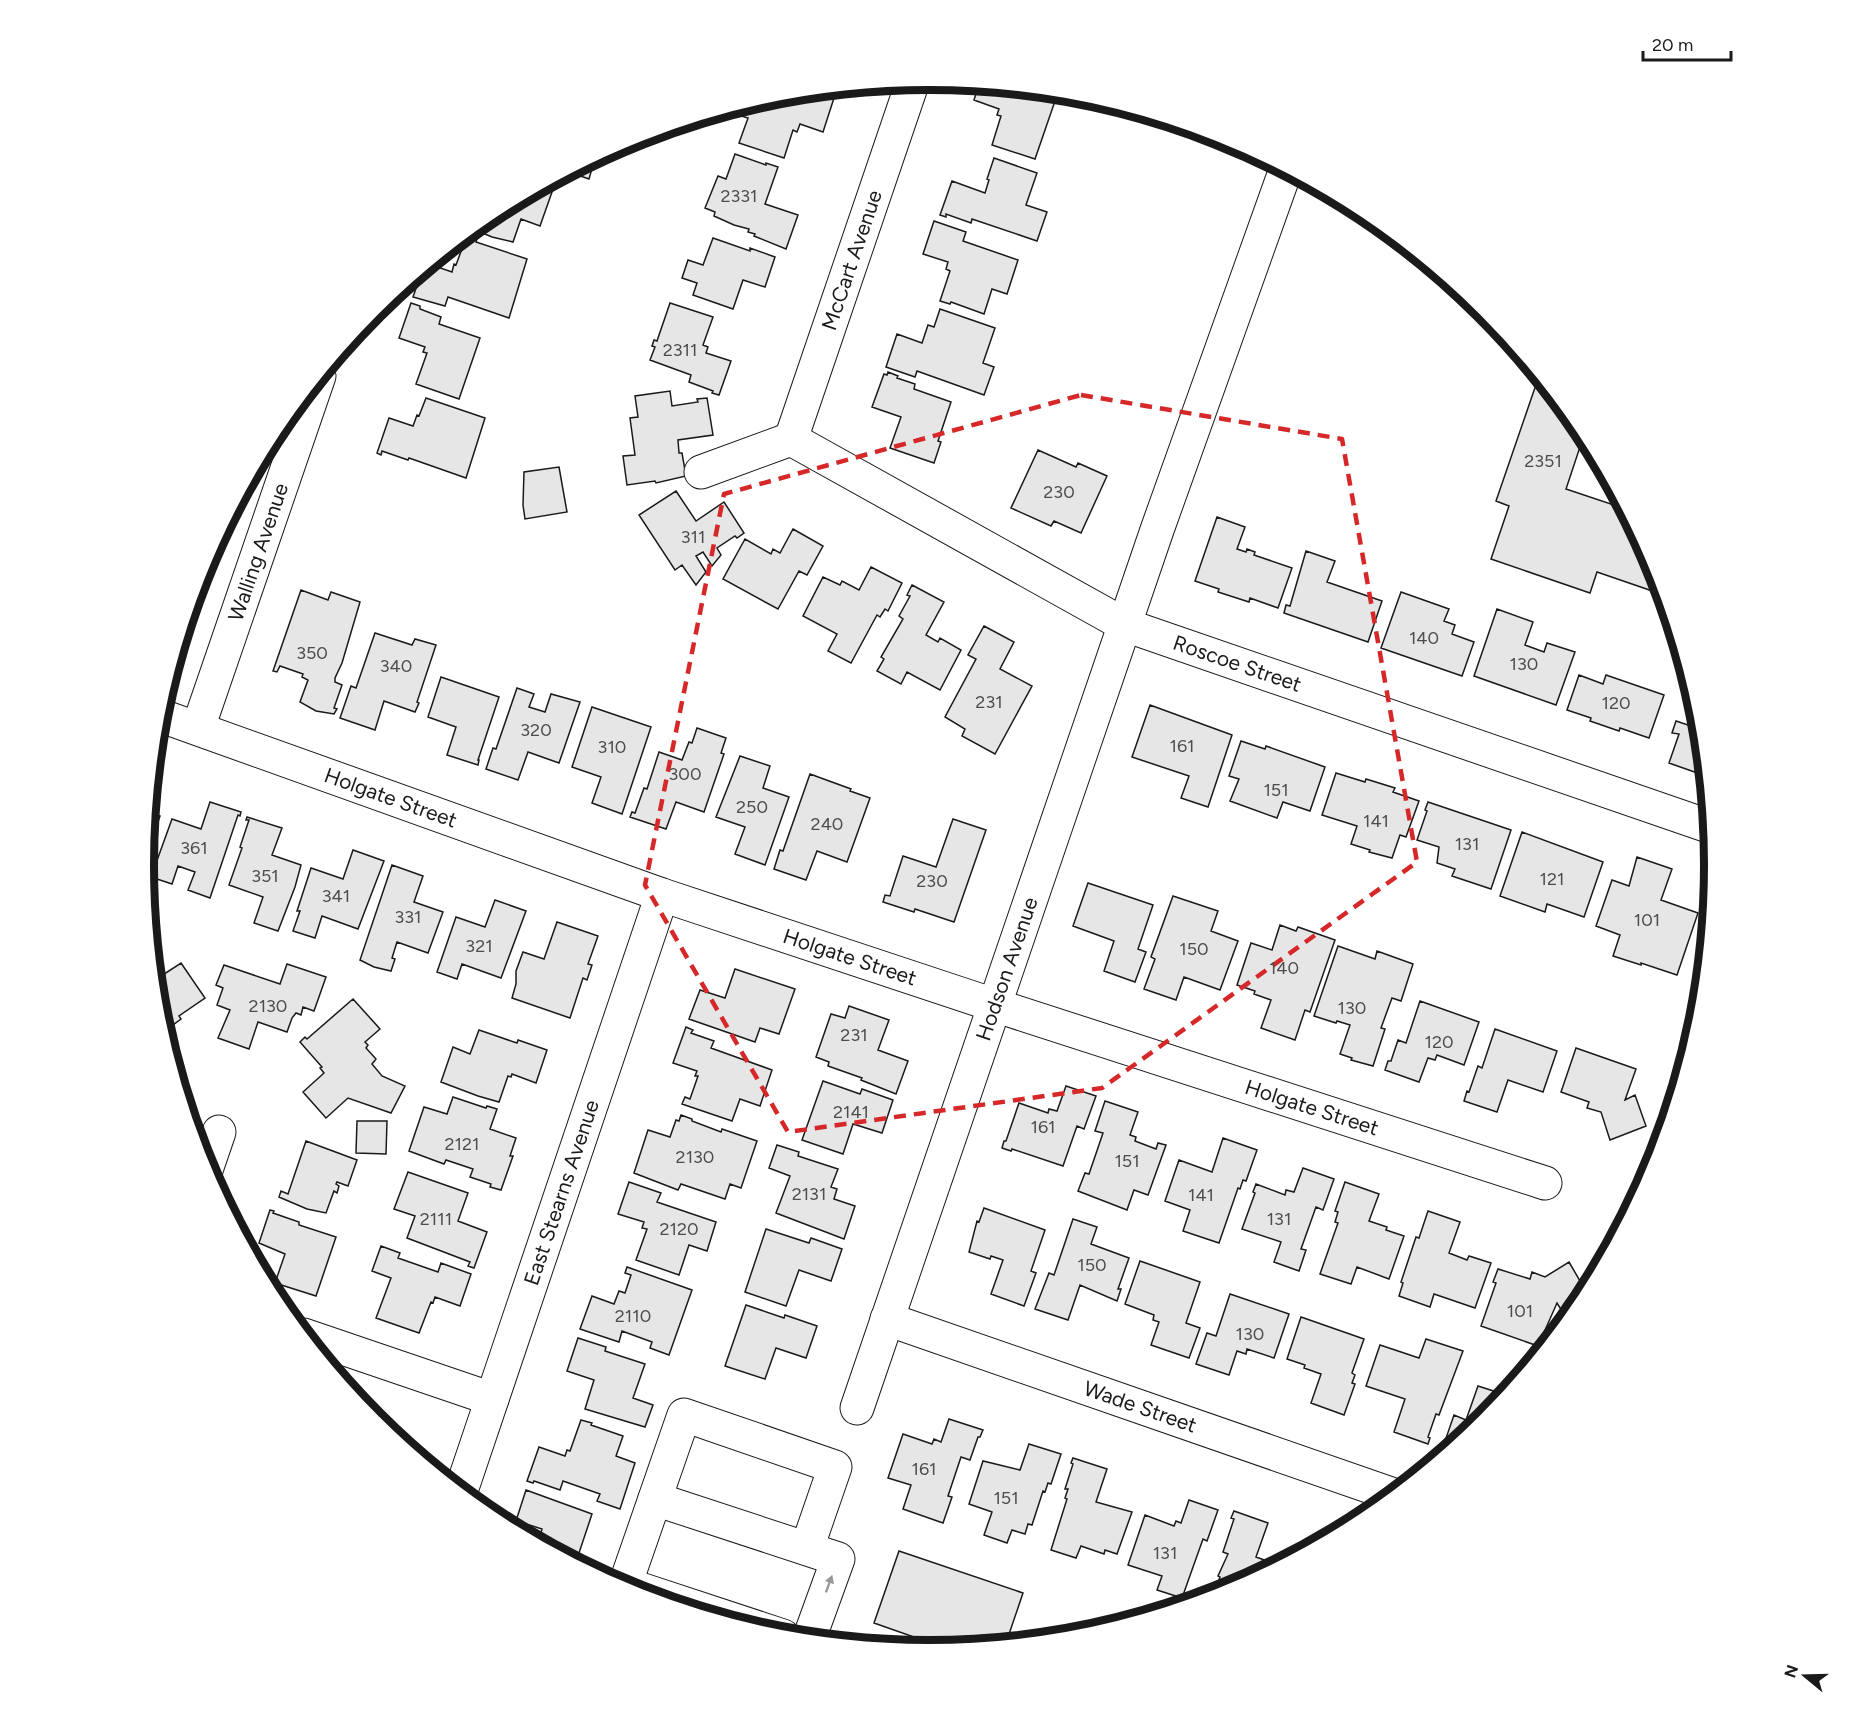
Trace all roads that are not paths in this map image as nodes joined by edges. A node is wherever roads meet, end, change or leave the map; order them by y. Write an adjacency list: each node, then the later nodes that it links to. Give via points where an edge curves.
1 (910, 91): 4 (street, McCart Avenue)
2 (1283, 176): 6 (street, Hodson Avenue)
3 (312, 398): 8 (street, Walling Avenue)
4 (791, 439): 5 (street); 6 (street, Roscoe Street)
5 (701, 472)
6 (1125, 625): 9 (street, Roscoe Street); 11 (street, Hodson Avenue)
7 (168, 718): 8 (street, Holgate Street)
8 (198, 728): 10 (street, Holgate Street)
9 (1703, 824)
10 (662, 895): 11 (street, Holgate Street); 17 (street, East Stearns Avenue)
11 (994, 1005): 14 (street, Holgate Street); 15 (street, Hodson Avenue)
12 (219, 1132): 13 (street)
13 (211, 1156)
14 (1545, 1183)
15 (887, 1319): 18 (street, Hodson Avenue); 20 (street, Wade Street)
16 (317, 1339): 17 (street)
17 (492, 1399): 19 (street, East Stearns Avenue)
18 (857, 1408)
19 (463, 1484)
20 (1384, 1492)
21 (655, 1499): 22 (street); 22 (street, via 684,1415 835,1467); 23 (street)
22 (807, 1548): 24 (street, one-way to 22, via 838,1559)
23 (628, 1579)
24 (813, 1631)

